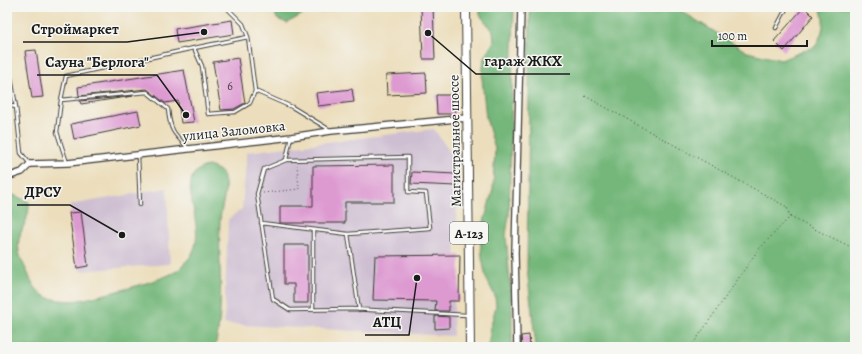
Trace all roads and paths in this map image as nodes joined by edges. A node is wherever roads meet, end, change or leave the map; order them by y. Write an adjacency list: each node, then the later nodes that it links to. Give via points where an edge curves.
1 (226, 7): 6 (lane, via 243,24)
2 (466, 7): 14 (main road, Магистральное шоссе / А-123)
3 (521, 7): 35 (street, via 515,252)
4 (787, 7): 5 (lane)
5 (776, 28)
6 (248, 37): 7 (lane); 9 (lane)
7 (194, 48): 9 (lane, via 202,66 208,114 235,112 250,103); 11 (lane, via 66,76)
8 (7, 55): 13 (lane)
9 (255, 91): 15 (lane, via 292,108)
10 (585, 96): 26 (path, via 787,208)
11 (61, 100): 17 (lane, via 147,92 168,109 170,125 176,136); 21 (lane, via 58,132)
12 (7, 105): 13 (lane)
13 (16, 107): 22 (lane, via 21,153)
14 (468, 118): 15 (street, улица Заломовка); 33 (main road, Магистральное шоссе / А-123)
15 (331, 131): 16 (street, улица Заломовка)
16 (291, 137): 17 (street, улица Заломовка); 19 (lane)
17 (188, 148): 18 (street, улица Заломовка)
18 (138, 155): 21 (street, улица Заломовка); 25 (lane)
19 (286, 160): 20 (lane); 24 (lane, via 264,169)
20 (296, 160): 24 (path, via 299,189); 29 (lane, via 408,157 408,192 426,193 430,228)
21 (68, 163): 22 (street, улица Заломовка)
22 (30, 164): 23 (street, via 22,172)
23 (7, 177)
24 (257, 194): 27 (lane)
25 (140, 205)
26 (790, 217): 30 (path); 36 (path, via 758,250)
27 (261, 223): 28 (lane); 31 (lane, via 273,299 290,310)
28 (313, 230): 29 (lane); 31 (lane)
29 (348, 234): 32 (lane)
30 (855, 249)
31 (313, 310): 32 (lane)
32 (359, 310): 33 (lane)
33 (470, 316): 34 (main road, Магистральное шоссе / А-123)
34 (470, 347)
35 (517, 347)
36 (691, 347)

